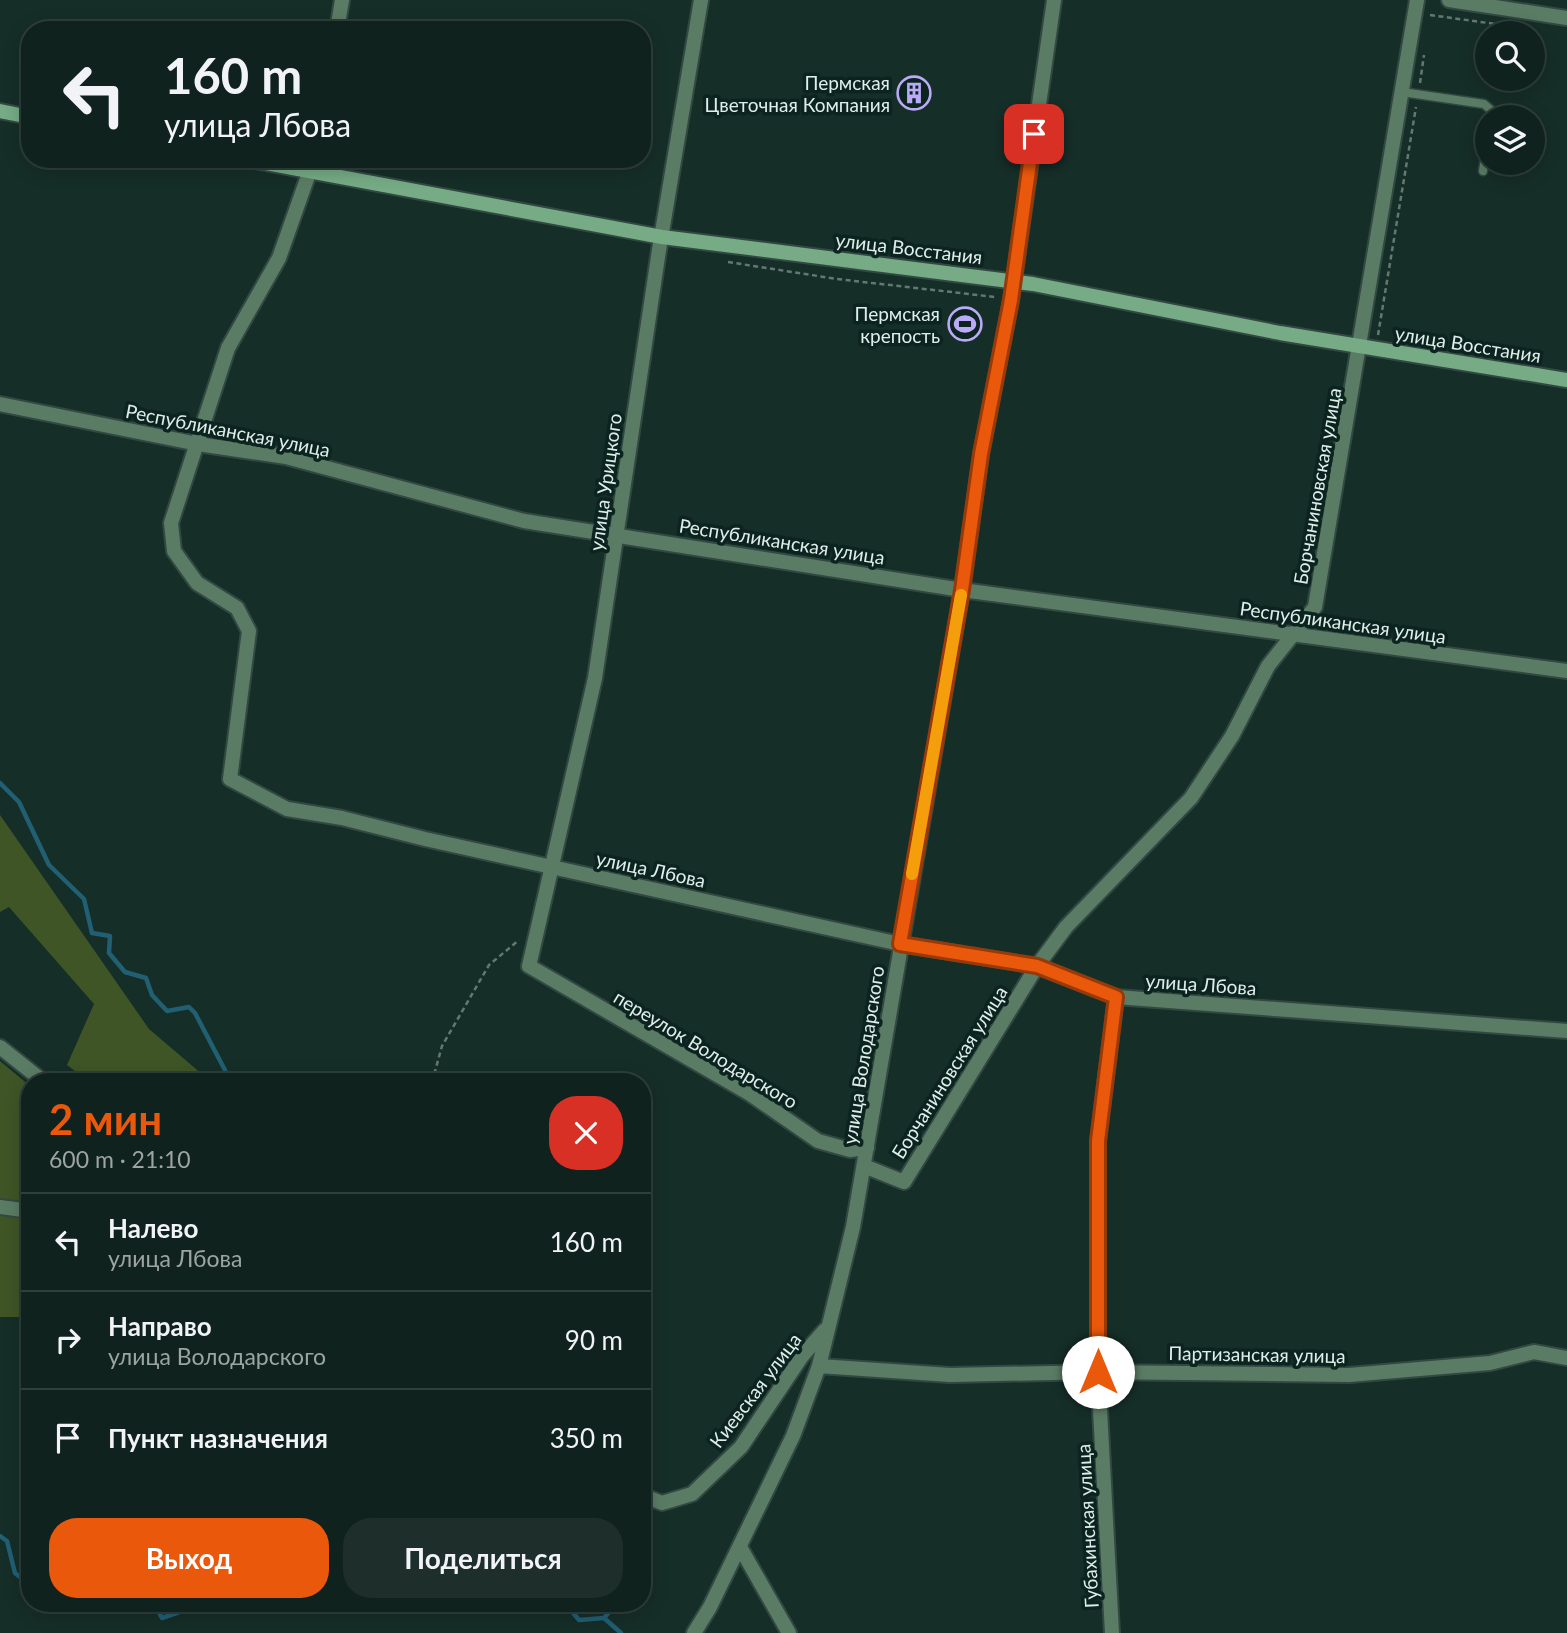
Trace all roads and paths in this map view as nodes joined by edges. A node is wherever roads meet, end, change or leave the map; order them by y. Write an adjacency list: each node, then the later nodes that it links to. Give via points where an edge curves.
1 (342, 0): 8 (street)
2 (701, 0): 18 (street, улица Урицкого)
3 (1054, 0): 20 (street, улица Володарского)
4 (1417, 0): 11 (street, Борчаниновская улица)
5 (1449, 0): 7 (street)
6 (1432, 8): 9 (path, via 1430,15)
7 (1567, 18)
8 (338, 21)
9 (1475, 21)
10 (1424, 55): 12 (path)
11 (1402, 92): 12 (lane); 23 (street, Борчаниновская улица)
12 (1418, 95): 13 (lane); 22 (path)
13 (1485, 105)
14 (0, 111): 15 (street)
15 (21, 115)
16 (312, 168): 26 (street, via 279,258 228,348)
17 (323, 168): 18 (street, улица Восстания)
18 (662, 237): 20 (street, улица Восстания); 27 (street, улица Урицкого)
19 (718, 260): 21 (path)
20 (1013, 281): 21 (street, улица Володарского); 23 (street, улица Восстания)
21 (1011, 300): 28 (street, улица Володарского, via 981,454)
22 (1378, 339)
23 (1361, 346): 24 (street, улица Восстания); 29 (street, Борчаниновская улица, via 1315,607)
24 (1567, 380)
25 (0, 404): 26 (street, Республиканская улица)
26 (198, 444): 27 (street, Республиканская улица, via 286,457 524,521); 31 (street, улица Лбова, via 171,523 174,551 197,583 237,608 249,631 230,779 287,809)
27 (616, 534): 28 (street, Республиканская улица); 31 (street, улица Урицкого, via 595,678)
28 (962, 590): 29 (street, Республиканская улица); 33 (street, улица Володарского)
29 (1294, 636): 30 (street, Республиканская улица); 35 (street, Борчаниновская улица, via 1268,666 1232,736 1191,799 1066,927)
30 (1567, 671)
31 (554, 867): 33 (street, улица Лбова); 34 (street, улица Урицкого)
32 (520, 939): 40 (path, via 489,965 442,1046)
33 (900, 944): 35 (street, улица Лбова); 41 (street, улица Володарского)
34 (529, 966): 41 (street, переулок Володарского, via 750,1094 818,1141 850,1150)
35 (1037, 966): 36 (street, улица Лбова); 42 (street, Борчаниновская улица, via 904,1182)
36 (1116, 997): 37 (street, улица Лбова); 48 (street, Губахинская улица, via 1098,1141)
37 (1567, 1031)
38 (0, 1047): 39 (street)
39 (33, 1073)
40 (434, 1073)
41 (867, 1148): 42 (street, улица Володарского)
42 (864, 1166): 45 (street, улица Володарского)
43 (0, 1207): 44 (street)
44 (21, 1210)
45 (826, 1329): 47 (street, улица Володарского); 49 (street, Киевская улица, via 802,1356 741,1447 692,1494 662,1503)
46 (1567, 1358): 48 (street, Партизанская улица, via 1534,1352 1490,1363 1349,1375)
47 (819, 1366): 48 (street, Партизанская улица, via 950,1375); 50 (street, улица Володарского, via 793,1436)
48 (1098, 1372): 53 (street, Губахинская улица)
49 (651, 1499)
50 (740, 1547): 51 (street, улица Володарского); 52 (street)
51 (694, 1633)
52 (789, 1633)
53 (1112, 1633)

